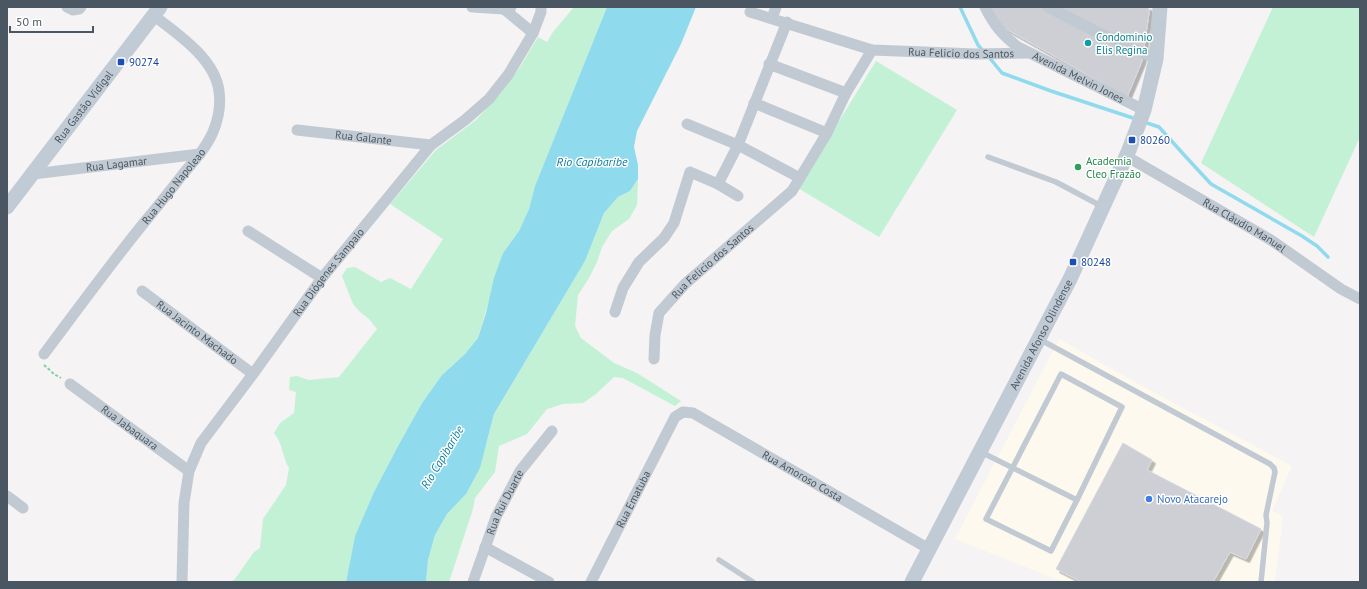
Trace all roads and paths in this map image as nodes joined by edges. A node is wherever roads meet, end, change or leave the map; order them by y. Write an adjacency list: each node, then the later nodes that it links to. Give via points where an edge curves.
1 (68, 7): 2 (street, via 74,10)
2 (81, 7)
3 (472, 7): 9 (street)
4 (541, 7): 14 (street, Rua Diógenes Sampaio, via 542,12)
5 (776, 7): 12 (street)
6 (985, 7): 16 (street, Avenida Melvin Jones, via 993,24 1007,39)
7 (1048, 7): 17 (street)
8 (1160, 7): 17 (main road, Avenida Afonso Olindense)
9 (508, 8): 14 (street)
10 (156, 11): 27 (street, Rua Hugo Napoleao, via 170,28 202,57 216,78 220,95 219,111 213,133); 30 (main road, Rua Gastão Vidigal)
11 (750, 12): 12 (street)
12 (772, 18): 13 (street)
13 (787, 22): 15 (street); 18 (street)
14 (533, 33): 25 (street, Rua Diógenes Sampaio, via 508,75 489,99)
15 (872, 50): 16 (street, Rua Felicio dos Santos, via 976,54); 19 (street, Rua Felicio dos Santos)
16 (1029, 53): 21 (street, Avenida Melvin Jones)
17 (1156, 59): 21 (main road, Avenida Afonso Olindense)
18 (769, 64): 19 (street); 20 (street)
19 (846, 93): 24 (street, Rua Felicio dos Santos)
20 (754, 103): 24 (street); 26 (street)
21 (1141, 116): 28 (main road, Avenida Afonso Olindense)
22 (687, 124): 26 (street)
23 (296, 130): 25 (street, Rua Galante)
24 (827, 133): 31 (street, Rua Felicio dos Santos)
25 (431, 145): 37 (street, Rua Diógenes Sampaio)
26 (738, 145): 31 (street); 32 (street)
27 (200, 154): 30 (street, Rua Lagamar); 42 (street, Rua Hugo Napoleao, via 138,230)
28 (1126, 156): 35 (main road, Avenida Afonso Olindense); 39 (street, Rua Cláudio Manuel, via 1271,240)
29 (988, 157): 35 (lane, via 1056,182)
30 (33, 174): 34 (main road, Rua Gastão Vidigal)
31 (800, 178): 43 (street, Rua Felicio dos Santos, via 792,191 685,284 659,313)
32 (718, 184): 33 (street); 40 (street, via 690,172 674,223 664,238 639,262 622,288)
33 (738, 196)
34 (10, 199)
35 (1103, 207): 41 (main road, Avenida Afonso Olindense, via 1070,279)
36 (248, 231): 37 (street)
37 (322, 278): 44 (street, Rua Diógenes Sampaio)
38 (142, 291): 44 (street, Rua Jacinto Machado)
39 (1360, 299)
40 (615, 312)
41 (1038, 339): 48 (main road, Avenida Afonso Olindense); 63 (lane, via 1274,468 1266,515)
42 (44, 354): 45 (path, via 43,363)
43 (654, 359)
44 (253, 374): 50 (street, Rua Diógenes Sampaio, via 201,443)
45 (70, 384): 50 (street, Rua Jabaquara)
46 (675, 417): 55 (street, Rua Amoroso Costa, via 683,412 693,413); 60 (street, Rua Ematuba)
47 (552, 431): 54 (street, Rua Rui Duarte, via 520,471 496,517)
48 (980, 451): 49 (lane); 55 (main road, Avenida Afonso Olindense)
49 (1013, 468): 52 (lane); 52 (lane, via 986,519 1051,551); 52 (lane, via 1061,374 1122,407)
50 (189, 471): 57 (street, Rua Diógenes Sampaio, via 184,504)
51 (7, 496): 53 (street)
52 (1077, 500)
53 (23, 508)
54 (485, 547): 58 (street, Rua Rui Duarte); 59 (street)
55 (929, 548): 62 (main road, Avenida Afonso Olindense)
56 (718, 560): 61 (lane)
57 (182, 582)
58 (473, 582)
59 (549, 582)
60 (591, 582)
61 (753, 582)
62 (912, 582)
63 (1260, 582)

